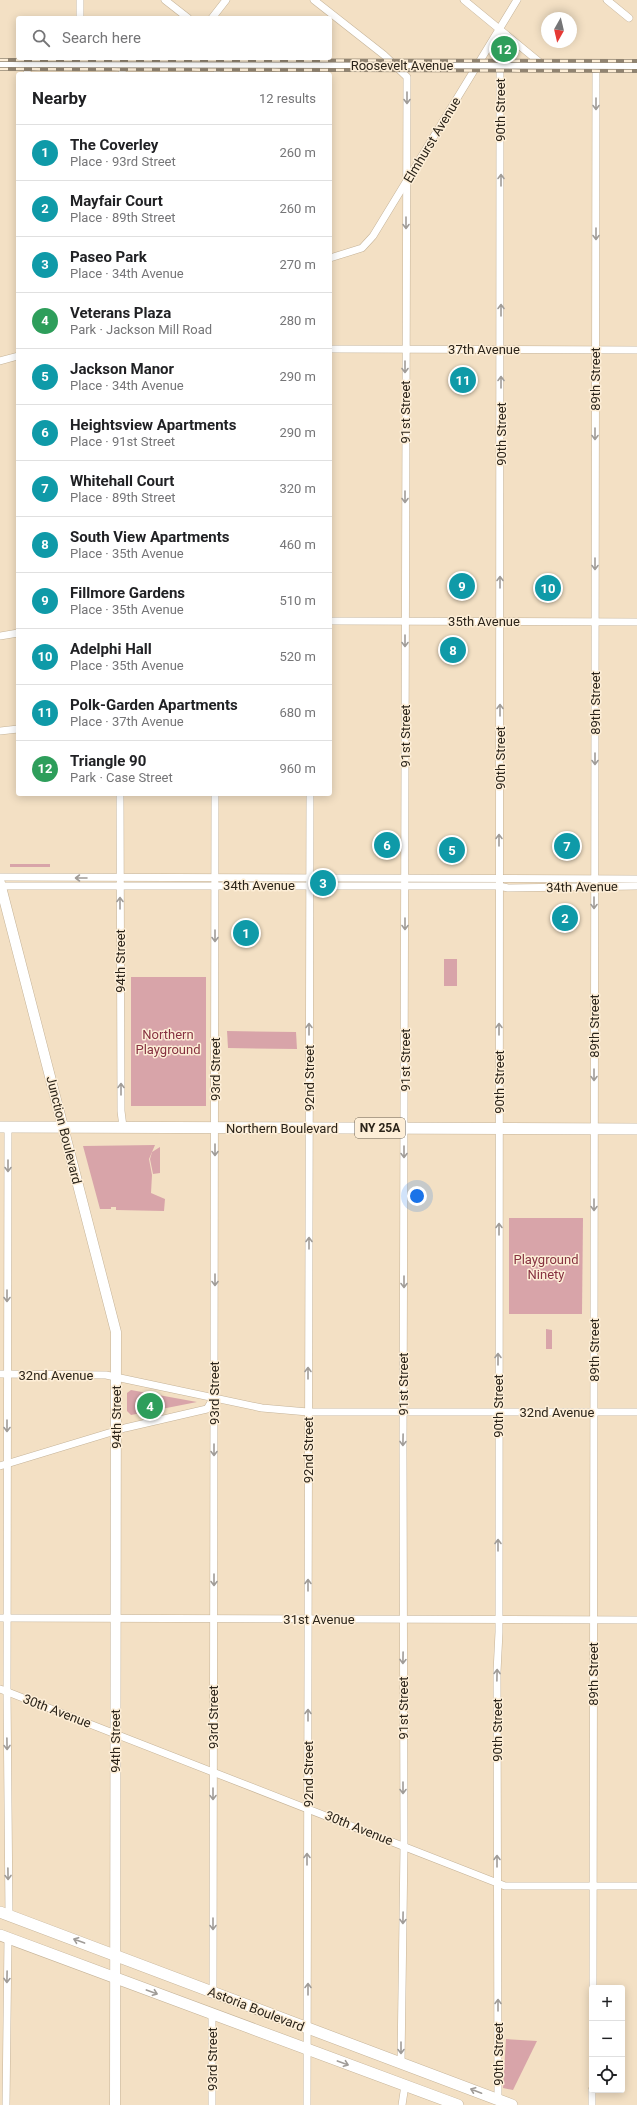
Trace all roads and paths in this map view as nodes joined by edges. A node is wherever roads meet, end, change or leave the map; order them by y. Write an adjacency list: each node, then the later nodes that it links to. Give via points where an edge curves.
1 (80, 0): 8 (street)
2 (165, 0): 9 (street)
3 (226, 0): 10 (street)
4 (314, 0): 17 (street, 91st Street)
5 (464, 0): 12 (street)
6 (517, 0): 12 (street, Elmhurst Avenue)
7 (607, 0): 11 (street)
8 (80, 16)
9 (185, 16)
10 (214, 16)
11 (629, 18)
12 (499, 29): 18 (street, Elmhurst Avenue); 21 (street)
13 (240, 60): 19 (street)
14 (82, 61): 24 (main road, Roosevelt Avenue); 25 (main road, Roosevelt Avenue)
15 (179, 61): 25 (main road, Roosevelt Avenue); 27 (main road, Roosevelt Avenue)
16 (0, 64): 24 (main road, Roosevelt Avenue)
17 (394, 64): 18 (main road, Roosevelt Avenue); 26 (main road, Roosevelt Avenue); 28 (street, 91st Street, one-way to 28, via 407,77)
18 (477, 64): 20 (main road, Roosevelt Avenue); 28 (street, Elmhurst Avenue)
19 (246, 65): 26 (main road, Roosevelt Avenue); 27 (main road, Roosevelt Avenue)
20 (500, 65): 21 (main road, Roosevelt Avenue); 32 (street, 90th Street, one-way to 20)
21 (543, 65): 22 (main road, Roosevelt Avenue)
22 (596, 65): 23 (main road, Roosevelt Avenue); 33 (street, 89th Street, one-way to 33)
23 (637, 65)
24 (28, 69)
25 (122, 69)
26 (312, 69)
27 (217, 70)
28 (406, 184): 29 (street, Elmhurst Avenue, via 368,243 362,248); 31 (street, 91st Street, one-way to 31)
29 (332, 257)
30 (332, 349): 31 (street, 37th Avenue)
31 (405, 349): 32 (street, 37th Avenue); 38 (street, 91st Street, one-way to 38)
32 (501, 349): 33 (street, 37th Avenue); 39 (street, 90th Street, one-way to 32)
33 (595, 350): 34 (street, 37th Avenue); 40 (street, 89th Street, one-way to 40)
34 (637, 350)
35 (16, 357): 36 (street)
36 (0, 362)
37 (332, 621): 38 (street, 35th Avenue)
38 (405, 621): 39 (street, 35th Avenue); 53 (street, 91st Street, one-way to 53)
39 (500, 621): 40 (street, 35th Avenue); 54 (street, 90th Street, one-way to 39)
40 (595, 622): 41 (street, 35th Avenue); 55 (street, 89th Street, one-way to 55)
41 (637, 622)
42 (16, 633): 43 (street)
43 (0, 636)
44 (16, 729): 45 (street)
45 (0, 731)
46 (120, 796): 50 (street, 94th Street)
47 (215, 796): 51 (street, 93rd Street)
48 (310, 796): 52 (street, 92nd Street)
49 (637, 879): 55 (street, 34th Avenue)
50 (120, 881): 51 (street, 34th Avenue); 56 (street, 34th Avenue); 60 (street, 94th Street, one-way to 50)
51 (215, 881): 52 (street, 34th Avenue); 61 (street, 93rd Street, one-way to 61)
52 (310, 882): 53 (street, 34th Avenue); 62 (street, 92nd Street, one-way to 52)
53 (404, 882): 54 (street, 34th Avenue); 63 (street, 91st Street, one-way to 63)
54 (499, 882): 55 (street, 34th Avenue); 64 (street, 90th Street, one-way to 54)
55 (594, 882): 57 (street, 34th Avenue); 65 (street, 89th Street, one-way to 65)
56 (0, 883): 59 (main road, Junction Boulevard)
57 (637, 886)
58 (4, 1127): 59 (main road, Northern Boulevard / NY 25A); 67 (street, one-way to 67)
59 (62, 1127): 60 (main road, Northern Boulevard / NY 25A); 68 (main road, Junction Boulevard, via 116,1332)
60 (123, 1127): 61 (main road, Northern Boulevard / NY 25A)
61 (215, 1128): 62 (main road, Northern Boulevard / NY 25A); 69 (street, 93rd Street, one-way to 69)
62 (309, 1128): 63 (main road, Northern Boulevard / NY 25A); 71 (street, 92nd Street, one-way to 62)
63 (404, 1128): 64 (main road, Northern Boulevard / NY 25A); 70 (street, 91st Street, one-way to 70)
64 (499, 1128): 65 (main road, Northern Boulevard / NY 25A); 72 (street, 90th Street, one-way to 64)
65 (594, 1129): 66 (main road, Northern Boulevard / NY 25A); 73 (street, 89th Street, one-way to 73)
66 (637, 1129)
67 (4, 1374): 68 (street, 32nd Avenue, via 106,1375); 76 (street, one-way to 76)
68 (116, 1378): 69 (street, 32nd Avenue); 75 (main road, 94th Street)
69 (214, 1397): 71 (street, 32nd Avenue, via 270,1409); 75 (street, via 207,1409); 79 (street, 93rd Street, one-way to 79)
70 (403, 1411): 71 (street, 32nd Avenue); 72 (street, 32nd Avenue); 81 (street, 91st Street, one-way to 81)
71 (308, 1412): 80 (street, 92nd Street, one-way to 71)
72 (498, 1412): 73 (street, 32nd Avenue); 82 (street, 90th Street, one-way to 72)
73 (594, 1412): 74 (street, 32nd Avenue); 83 (street, 89th Street)
74 (637, 1412)
75 (115, 1431): 76 (street); 78 (main road, 94th Street)
76 (4, 1465): 77 (street)
77 (3, 1618): 78 (street, 31st Avenue); 85 (street)
78 (115, 1619): 79 (street, 31st Avenue); 86 (main road, 94th Street)
79 (213, 1619): 80 (street, 31st Avenue); 87 (street, 93rd Street)
80 (308, 1619): 81 (street, 31st Avenue); 88 (street, 92nd Street, one-way to 80)
81 (404, 1619): 82 (street, 31st Avenue); 89 (street, 91st Street, one-way to 89)
82 (498, 1619): 83 (street, 31st Avenue); 90 (street, 90th Street, one-way to 82)
83 (593, 1620): 84 (street, 31st Avenue); 91 (street, 89th Street)
84 (637, 1620)
85 (3, 1690): 86 (street, 30th Avenue); 93 (street, one-way to 93)
86 (115, 1733): 87 (street, 30th Avenue); 95 (main road, 94th Street)
87 (213, 1771): 88 (street, 30th Avenue); 98 (street, 93rd Street, one-way to 98)
88 (308, 1808): 89 (street, 30th Avenue); 100 (street, 92nd Street, one-way to 88)
89 (404, 1847): 90 (street, 30th Avenue); 102 (street, 91st Street, one-way to 102)
90 (497, 1883): 91 (street, 30th Avenue, via 505,1886); 105 (street, 90th Street, one-way to 90)
91 (593, 1886): 92 (street, 30th Avenue); 97 (street, 89th Street)
92 (637, 1886)
93 (4, 1914): 95 (main road, Astoria Boulevard, one-way to 93)
94 (4, 1936): 96 (main road, Astoria Boulevard); 106 (street, one-way to 106)
95 (116, 1955): 96 (main road, 94th Street); 98 (main road, Astoria Boulevard)
96 (115, 1979): 99 (main road, Astoria Boulevard, one-way to 99); 107 (main road, 94th Street)
97 (593, 1985)
98 (213, 1993): 100 (main road, Astoria Boulevard)
99 (212, 2013): 101 (main road, Astoria Boulevard); 108 (street, 93rd Street)
100 (308, 2028): 101 (street, 92nd Street); 102 (main road, Astoria Boulevard)
101 (306, 2050): 103 (main road, Astoria Boulevard, one-way to 103); 109 (street, 92nd Street)
102 (401, 2062): 105 (main road, Astoria Boulevard, one-way to 102)
103 (405, 2085): 110 (street); 111 (main road, Astoria Boulevard)
104 (592, 2093): 113 (street)
105 (498, 2100): 112 (main road, Astoria Boulevard)
106 (6, 2105)
107 (115, 2105)
108 (212, 2105)
109 (306, 2105)
110 (402, 2105)
111 (457, 2105)
112 (512, 2105)
113 (592, 2105)

